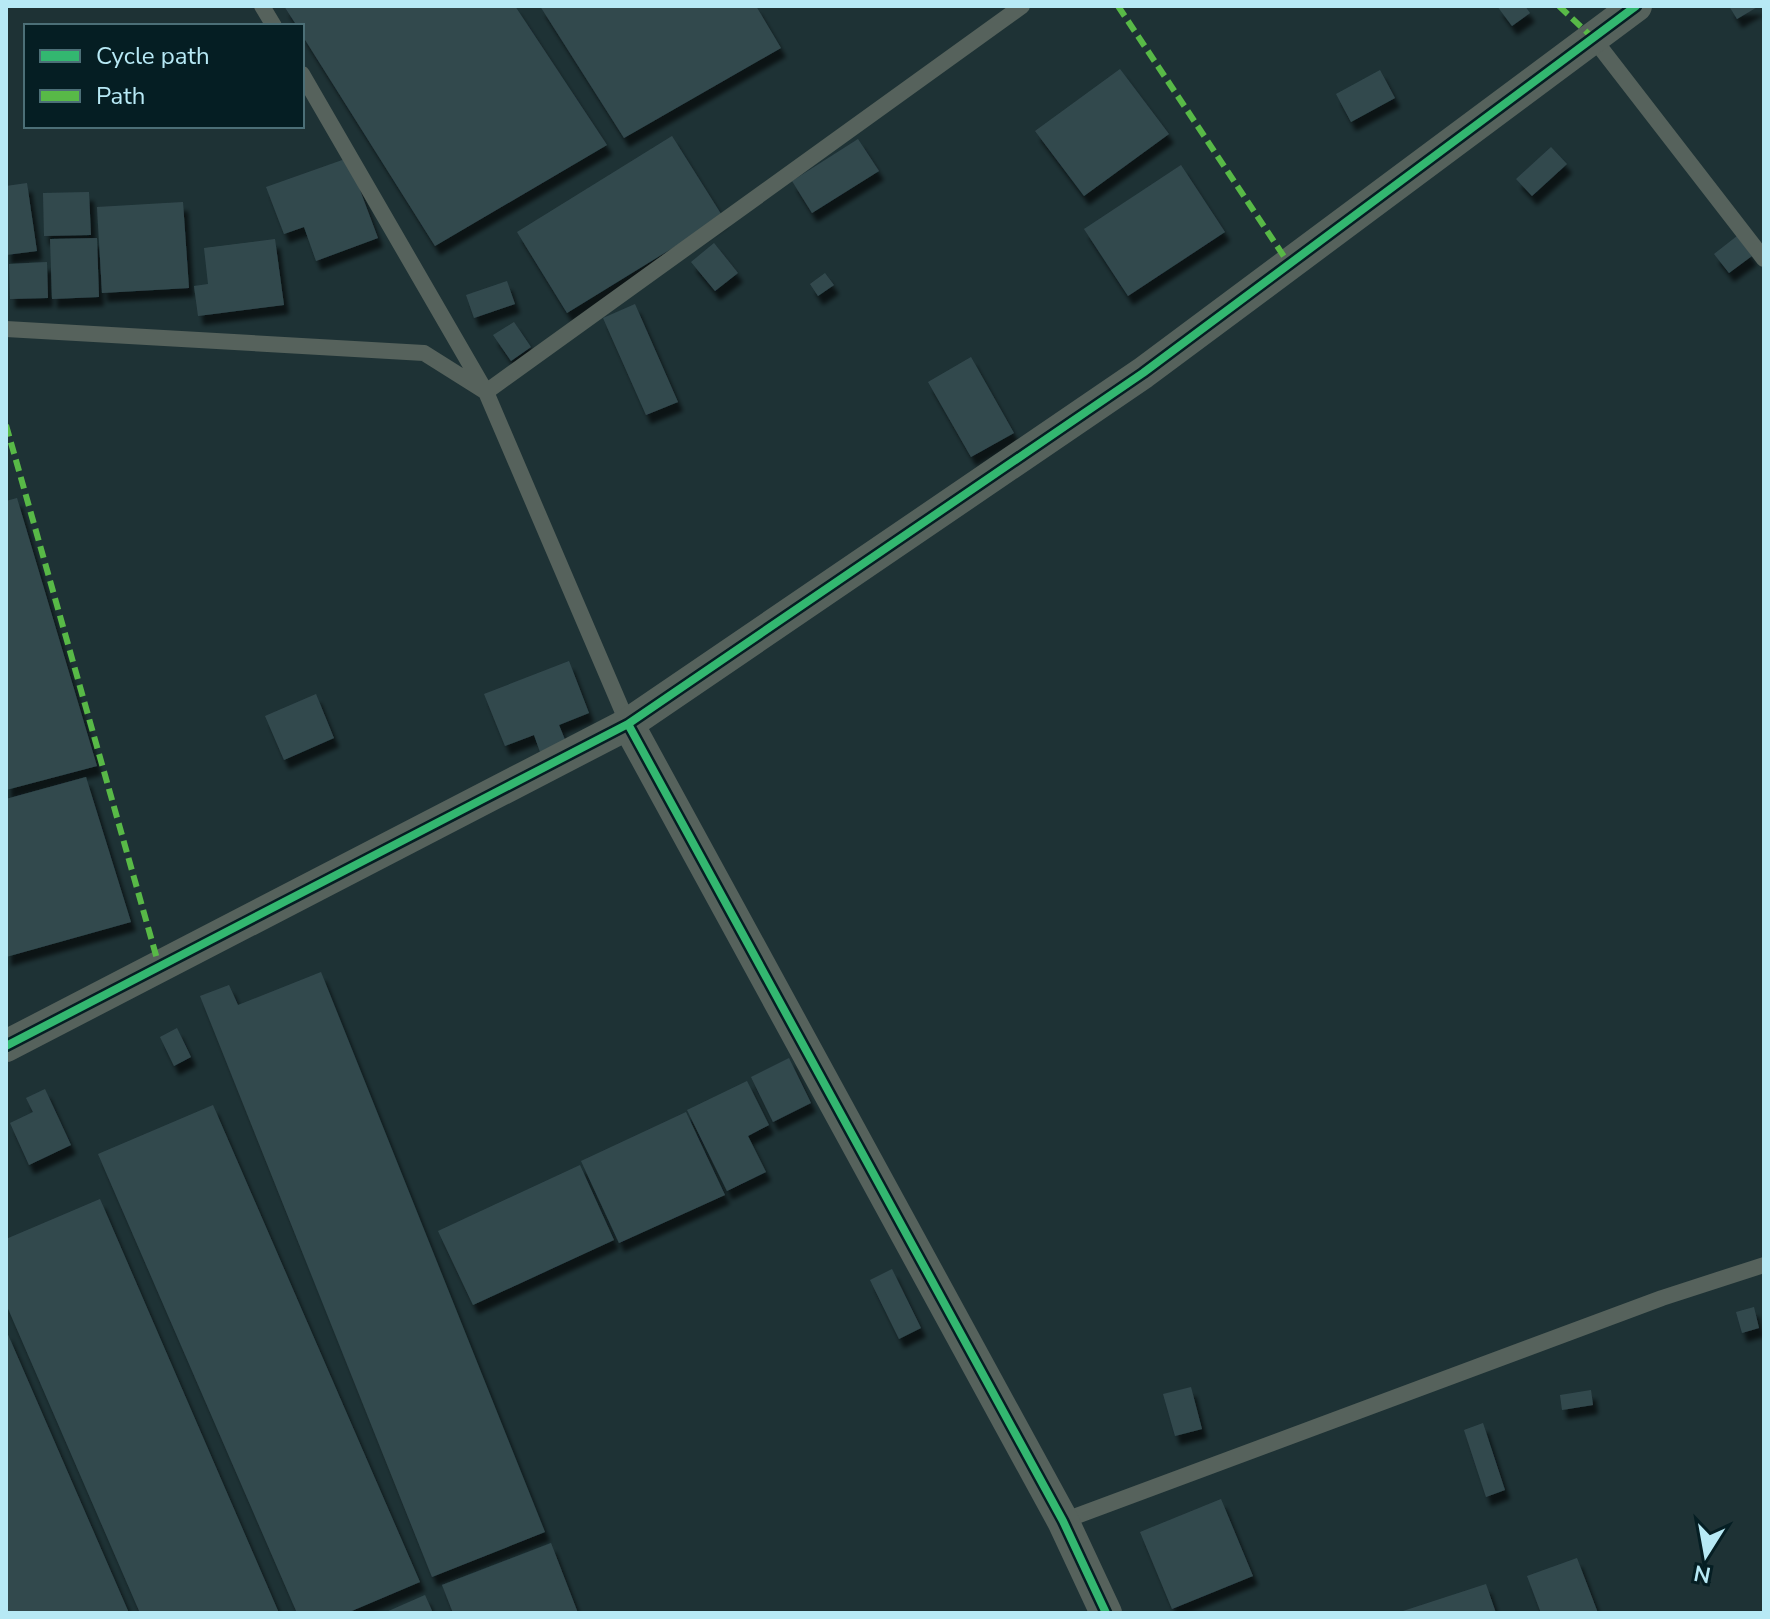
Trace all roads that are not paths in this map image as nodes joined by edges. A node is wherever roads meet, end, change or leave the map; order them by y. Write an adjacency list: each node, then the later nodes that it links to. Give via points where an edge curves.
1 (262, 6): 4 (lane)
2 (1022, 6): 9 (lane)
3 (1636, 6): 5 (street)
4 (273, 24)
5 (1593, 38): 7 (lane); 10 (street, via 1143,373)
6 (304, 77): 9 (lane)
7 (1764, 259)
8 (6, 329): 9 (lane, via 424,353)
9 (486, 392): 10 (lane)
10 (628, 724): 11 (street); 13 (street)
11 (6, 1046)
12 (1764, 1265): 13 (lane)
13 (1063, 1521): 14 (street)
14 (1106, 1613)

